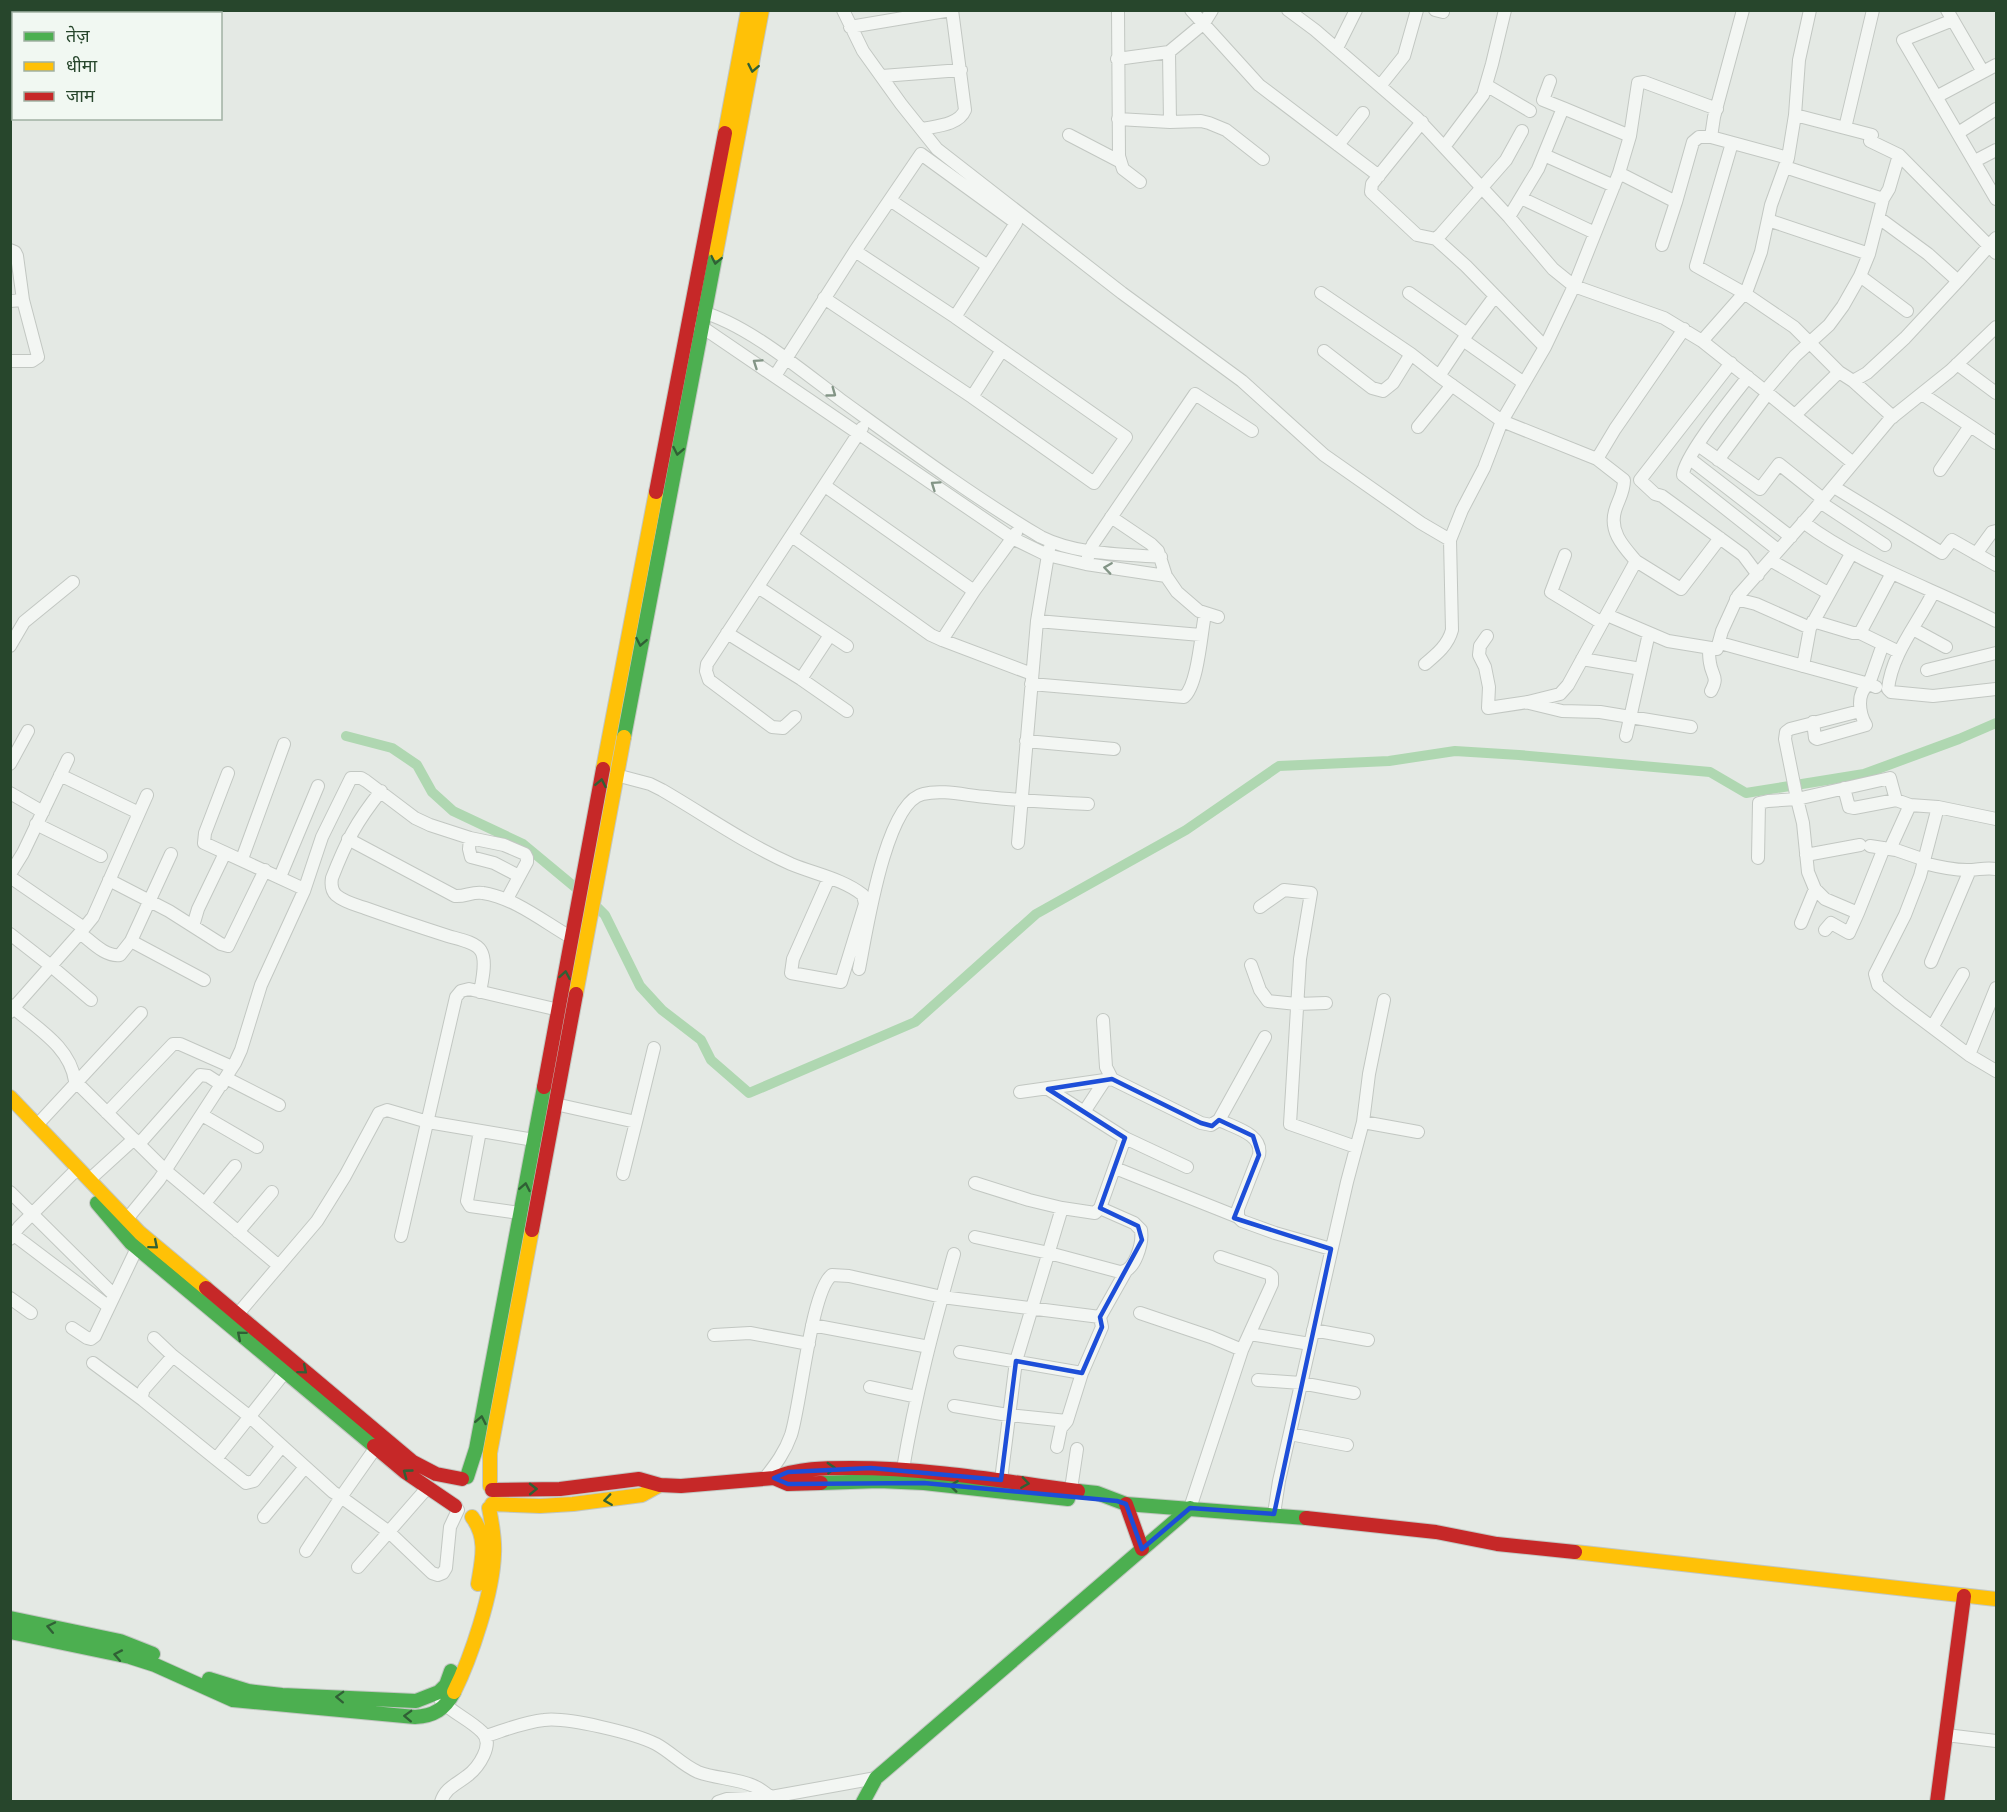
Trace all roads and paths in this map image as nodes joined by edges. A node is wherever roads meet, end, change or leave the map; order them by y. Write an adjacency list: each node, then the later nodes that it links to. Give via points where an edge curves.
1 (748, 10): 85 (main road)
2 (762, 10): 85 (main road, one-way to 85)
3 (843, 10): 17 (street)
4 (952, 10): 17 (street); 22 (street)
5 (1118, 10): 20 (street)
6 (1191, 10): 16 (street)
7 (1212, 10): 16 (street)
8 (1288, 10): 18 (street)
9 (1356, 10): 18 (street)
10 (1417, 10): 26 (street, via 1404,56)
11 (1504, 10): 27 (street)
12 (1743, 10): 30 (street)
13 (1810, 10): 34 (street, via 1799,60)
14 (1873, 10): 38 (street)
15 (1950, 15): 23 (street); 28 (street, via 1903,39)
16 (1204, 22): 19 (street); 46 (street, via 1259,85)
17 (850, 27): 24 (street)
18 (1337, 48): 26 (street)
19 (1169, 52): 20 (street); 36 (street)
20 (1117, 59): 35 (street)
21 (1996, 65): 23 (street)
22 (961, 70): 24 (street); 39 (street, via 962,117)
23 (1983, 72): 28 (street)
24 (882, 76): 39 (street)
25 (1550, 81): 29 (street, via 1543,100)
26 (1380, 86): 37 (street)
27 (1486, 86): 32 (street); 47 (street)
28 (1936, 97): 41 (street)
29 (1563, 108): 43 (street); 49 (street)
30 (1717, 109): 43 (street, via 1638,83); 44 (street)
31 (1996, 109): 41 (street)
32 (1530, 111)
33 (1364, 113): 46 (street)
34 (1795, 115): 38 (street); 54 (street)
35 (1118, 119): 36 (street); 52 (street)
36 (1170, 122): 51 (street, via 1201,121 1218,126)
37 (1422, 122): 47 (street); 56 (street)
38 (1845, 128): 50 (street)
39 (922, 129): 139 (street, via 937,149 1242,381 1324,455)
40 (1522, 131): 59 (street, via 1506,160)
41 (1958, 133): 53 (street)
42 (1069, 135): 52 (street)
43 (1630, 136): 55 (street)
44 (1712, 137): 45 (street); 64 (street, via 1699,137 1693,142)
45 (1732, 143): 54 (street); 81 (street, via 1696,266)
46 (1338, 145): 56 (street)
47 (1444, 147): 59 (street)
48 (1996, 150): 53 (street)
49 (1544, 155): 58 (street); 61 (street)
50 (1899, 155): 62 (street); 71 (street)
51 (1263, 159)
52 (1119, 161): 57 (street)
53 (1975, 161): 60 (street)
54 (1786, 162): 62 (street); 67 (street)
55 (1619, 174): 58 (street); 64 (street)
56 (1378, 176): 69 (street, via 1371,192 1417,235)
57 (1140, 182)
58 (1614, 186): 68 (street)
59 (1482, 188): 65 (street); 69 (street)
60 (1995, 193)
61 (1521, 198): 65 (street); 68 (street)
62 (1883, 199): 66 (street)
63 (890, 200): 73 (street); 75 (street); 75 (street, via 921,154 1016,223)
64 (1676, 202): 70 (street)
65 (1509, 217): 78 (street, via 1553,269)
66 (1879, 218): 74 (street); 77 (street)
67 (1768, 220): 74 (street); 81 (street, via 1761,252)
68 (1595, 233): 78 (street)
69 (1436, 239): 82 (street)
70 (1662, 245)
71 (1994, 245): 77 (street)
72 (10, 250): 84 (street, via 17,256)
73 (855, 250): 83 (street); 87 (street)
74 (1869, 254): 76 (street)
75 (988, 266): 87 (street)
76 (1860, 276): 86 (street); 93 (street, via 1836,316)
77 (1958, 281): 106 (street, via 1905,338)
78 (1574, 286): 89 (street); 94 (street)
79 (1321, 292): 97 (street)
80 (1409, 293): 91 (street)
81 (1744, 293): 92 (street); 93 (street, via 1794,327)
82 (1495, 296): 91 (street); 94 (street)
83 (824, 298): 98 (street); 112 (street)
84 (17, 300): 99 (street, via 38,357 32,361)
85 (699, 311): 88 (main road); 98 (street, via 730,322)
86 (1907, 311)
87 (954, 317): 95 (street)
88 (696, 326): 103 (street, one-way to 88); 209 (main road, one-way to 209); 255 (main road, one-way to 88)
89 (1684, 329): 92 (street); 123 (street)
90 (1996, 329): 101 (street)
91 (1465, 337): 104 (street); 107 (street)
92 (1702, 341): 100 (street)
93 (1810, 343): 102 (street); 109 (street)
94 (1545, 347): 107 (street)
95 (1002, 350): 112 (street); 112 (street, via 1126,437 1094,483)
96 (1324, 351): 97 (street, via 1372,388 1383,391 1393,383)
97 (1411, 354): 104 (street)
98 (785, 358): 103 (street); 115 (street, one-way to 115)
99 (10, 361)
100 (1731, 363): 105 (street); 138 (street, via 1640,480)
101 (1957, 364): 110 (street); 111 (street)
102 (1839, 372): 106 (street); 113 (street)
103 (775, 376): 120 (street)
104 (1439, 376): 108 (street)
105 (1748, 377): 109 (street); 122 (street)
106 (1853, 381): 114 (street)
107 (1524, 383): 116 (street)
108 (1452, 385): 116 (street); 118 (street)
109 (1767, 392): 113 (street); 125 (street)
110 (1996, 393)
111 (1922, 394): 114 (street); 117 (street)
112 (972, 397)
113 (1795, 415): 126 (street)
114 (1893, 417): 126 (street)
115 (868, 419): 120 (street); 133 (street)
116 (1502, 421): 123 (street); 139 (street)
117 (1970, 426): 121 (street); 127 (street)
118 (1418, 427)
119 (1252, 430): 131 (street, via 1195,394)
120 (859, 432): 128 (street); 137 (street, one-way to 120)
121 (1996, 443)
122 (1698, 445): 124 (street); 125 (street)
123 (1597, 459): 149 (street, via 1624,480 1615,525 1621,545)
124 (1690, 459): 136 (street); 147 (street, via 1683,469 1687,480)
125 (1718, 460): 130 (street, via 1760,489 1779,464)
126 (1853, 463): 129 (street)
127 (1940, 470)
128 (825, 486): 135 (street); 157 (street)
129 (1834, 487): 130 (street); 144 (street, via 1942,553 1952,540)
130 (1822, 501): 132 (street); 141 (street)
131 (1110, 517): 142 (street); 148 (street, via 1151,544)
132 (1803, 522): 136 (street); 143 (street)
133 (1022, 526): 137 (street); 140 (street)
134 (1996, 531): 144 (street)
135 (792, 536): 156 (street); 176 (street)
136 (1791, 537): 147 (street)
137 (1012, 538): 145 (street); 157 (street)
138 (1720, 538): 149 (street, via 1681,589); 153 (street, via 1743,555)
139 (1450, 540): 185 (street, via 1452,630 1450,639)
140 (1051, 542): 142 (street); 145 (street)
141 (1885, 545)
142 (1090, 551): 148 (street); 150 (street)
143 (1851, 554): 152 (street); 158 (street)
144 (1976, 554): 151 (street)
145 (1047, 555): 150 (street); 164 (street)
146 (1565, 555): 163 (street, via 1551,592)
147 (1774, 555): 153 (street); 158 (street)
148 (1161, 557): 154 (street)
149 (1636, 561): 163 (street)
150 (1086, 564): 154 (street, one-way to 150)
151 (1996, 565)
152 (1892, 573): 159 (street); 172 (street)
153 (1758, 575): 160 (street)
154 (1166, 576): 161 (street, via 1177,592)
155 (73, 582): 166 (street)
156 (758, 587): 170 (street); 173 (street)
157 (974, 591): 176 (street)
158 (1828, 593): 168 (street)
159 (1933, 593): 165 (street); 169 (street)
160 (1736, 599): 168 (street); 179 (street)
161 (1205, 614): 162 (street); 174 (street)
162 (1218, 616)
163 (1605, 619): 171 (street); 184 (street)
164 (1037, 621): 174 (street); 190 (street)
165 (1996, 621)
166 (24, 622): 167 (street); 178 (street)
167 (10, 623)
168 (1811, 625): 172 (street); 186 (street)
169 (1912, 629): 181 (street); 182 (street)
170 (727, 633): 189 (street); 198 (street, via 707,663 709,680 775,728 783,728)
171 (1649, 633): 179 (street, via 1668,641); 187 (street)
172 (1860, 633): 177 (street)
173 (830, 634): 180 (street); 189 (street)
174 (1201, 635): 190 (street, via 1194,680 1184,697)
175 (1487, 636): 195 (street, via 1479,655 1489,687 1488,708)
176 (942, 640): 190 (street)
177 (1883, 644): 182 (street); 191 (street)
178 (10, 645)
179 (1714, 645): 186 (street); 194 (street, via 1710,667 1715,682)
180 (847, 646)
181 (1946, 647)
182 (1899, 651): 193 (street)
183 (1996, 653): 188 (street)
184 (1582, 659): 187 (street); 195 (street, via 1560,694)
185 (1425, 664)
186 (1803, 666): 191 (street)
187 (1641, 669): 197 (street)
188 (1927, 670)
189 (801, 679): 196 (street)
190 (1032, 679): 202 (street)
191 (1869, 684): 193 (street); 212 (street, via 1864,687 1860,711 1786,732)
192 (1996, 688): 193 (street, via 1933,696)
193 (1888, 689)
194 (1711, 692)
195 (1528, 702): 197 (street, via 1562,711)
196 (847, 711)
197 (1630, 716): 199 (street); 201 (street)
198 (795, 717)
199 (1691, 727)
200 (28, 731): 206 (street)
201 (1626, 736)
202 (1026, 741): 204 (street); 217 (street)
203 (284, 744): 234 (street)
204 (1113, 749)
205 (68, 759): 208 (street)
206 (10, 764)
207 (228, 773): 229 (street, via 204,839 207,846)
208 (60, 775): 221 (street); 222 (street)
209 (616, 775): 242 (street, via 663,790 791,864); 284 (main road)
210 (318, 786): 241 (street)
211 (1844, 788): 212 (street); 216 (street, via 1849,807); 216 (street, via 1890,778)
212 (1795, 790): 231 (street); 233 (street, via 1759,803)
213 (381, 791): 225 (street, via 415,818); 226 (street); 244 (street, via 361,778 351,778 322,837)
214 (10, 793): 221 (street)
215 (147, 795): 222 (street)
216 (1896, 800): 219 (street)
217 (1021, 801): 218 (street); 227 (street); 260 (street, via 944,794 916,797 899,818 878,873)
218 (1088, 804)
219 (1910, 805): 220 (street); 228 (street)
220 (1938, 807): 223 (street); 235 (street)
221 (43, 812): 224 (street)
222 (139, 813): 243 (street)
223 (1996, 819)
224 (36, 824): 232 (street); 239 (street)
225 (470, 838): 240 (street, via 471,857); 240 (street, via 525,854 527,862)
226 (348, 839): 246 (street, via 454,896 478,892); 264 (street, via 332,878 336,894 346,901 480,948)
227 (1018, 843)
228 (1887, 848): 231 (street, via 1865,845); 235 (street); 249 (street)
229 (225, 853): 234 (street); 251 (street)
230 (171, 854): 247 (street)
231 (1806, 855): 245 (street)
232 (101, 856)
233 (1758, 858)
234 (242, 860): 237 (street)
235 (1925, 861): 238 (street, via 1950,870); 273 (street, via 1905,915 1875,975 1878,985)
236 (1996, 869): 238 (street)
237 (265, 870): 241 (street); 251 (street, via 228,946)
238 (1970, 870): 257 (street)
239 (10, 875): 253 (street)
240 (519, 876): 246 (street)
241 (280, 877): 244 (street)
242 (829, 878): 242 (street, via 864,895 865,904 841,982 791,973 792,958)
243 (109, 880): 247 (street); 253 (street)
244 (304, 889): 278 (street, via 261,985)
245 (1815, 889): 249 (street, via 1826,899); 250 (street)
246 (507, 899): 255 (street)
247 (149, 900): 251 (street); 256 (street)
248 (1260, 908): 268 (street, via 1284,890 1311,893)
249 (1858, 913): 252 (street, via 1849,933 1831,923)
250 (1801, 923)
251 (193, 926)
252 (1825, 930)
253 (82, 931): 256 (street, via 113,956 120,955); 259 (street)
254 (10, 934): 259 (street)
255 (572, 939): 270 (main road, one-way to 255)
256 (130, 941): 262 (street)
257 (1931, 962)
258 (1251, 965): 268 (street, via 1268,1001)
259 (51, 966): 265 (street); 269 (street)
260 (859, 969)
261 (1963, 974): 273 (street)
262 (204, 980)
263 (1996, 988): 276 (street)
264 (480, 992): 270 (street); 291 (street, via 470,989 456,997)
265 (91, 1000)
266 (1384, 1000): 293 (street)
267 (1326, 1003): 268 (street)
268 (1297, 1004): 301 (street, via 1290,1124)
269 (12, 1008): 280 (street, via 56,1042 73,1068)
270 (559, 1010): 298 (main road)
271 (141, 1013): 280 (street)
272 (1102, 1020): 279 (street)
273 (1933, 1026): 276 (street)
274 (1264, 1037): 290 (street)
275 (654, 1048): 292 (street)
276 (1969, 1055): 277 (street)
277 (1996, 1071)
278 (227, 1077): 285 (street); 288 (street, via 180,1044 173,1044); 289 (street); 299 (street, via 200,1076)
279 (1108, 1079): 281 (street); 286 (street); 290 (street, via 1202,1123 1211,1125)
280 (77, 1083): 288 (street); 294 (street)
281 (1047, 1089): 282 (street); 286 (street)
282 (1020, 1092)
283 (10, 1097): 294 (main road)
284 (555, 1104): 292 (street); 381 (main road, via 490,1453)
285 (279, 1105)
286 (1084, 1112): 297 (street)
287 (10, 1113): 306 (main road)
288 (107, 1113): 299 (street)
289 (202, 1115): 300 (street); 305 (street)
290 (1219, 1120): 316 (street, via 1253,1136 1261,1148)
291 (428, 1122): 295 (street); 320 (street); 327 (street, via 387,1110 379,1113 317,1221)
292 (636, 1122): 307 (street)
293 (1363, 1122): 296 (street); 301 (street)
294 (37, 1125): 306 (main road)
295 (480, 1131): 298 (street); 314 (street, via 467,1201 477,1208)
296 (1418, 1132)
297 (1125, 1138): 303 (street); 304 (street)
298 (534, 1140): 314 (main road, one-way to 298)
299 (136, 1142): 305 (street); 306 (street)
300 (257, 1147)
301 (1356, 1147): 323 (street)
302 (235, 1166): 311 (street)
303 (1187, 1167)
304 (1115, 1168): 313 (street); 316 (street)
305 (165, 1170): 311 (street); 317 (street)
306 (80, 1174): 315 (street); 317 (main road); 322 (main road)
307 (623, 1174)
308 (975, 1182): 312 (street)
309 (10, 1192): 315 (street)
310 (272, 1192): 318 (street)
311 (205, 1203): 318 (street)
312 (1062, 1208): 313 (street, via 1095,1213); 324 (street)
313 (1100, 1208): 328 (street, via 1141,1230 1142,1240)
314 (520, 1213): 374 (main road, one-way to 314, via 476,1449)
315 (32, 1214): 319 (street); 329 (street)
316 (1238, 1217): 323 (street, via 1275,1233)
317 (127, 1219): 336 (main road, one-way to 336)
318 (238, 1232): 327 (street)
319 (12, 1235): 332 (street)
320 (401, 1236)
321 (975, 1237): 324 (street)
322 (137, 1248): 329 (street); 353 (main road, one-way to 322)
323 (1331, 1248): 340 (street)
324 (1049, 1253): 328 (street); 333 (street)
325 (954, 1254): 330 (street)
326 (1220, 1257): 341 (street, via 1272,1276)
327 (279, 1266): 336 (street)
328 (1126, 1271): 337 (street)
329 (114, 1295): 332 (street)
330 (942, 1297): 333 (street); 338 (street, via 832,1275 824,1284); 347 (street)
331 (10, 1298): 334 (street)
332 (108, 1307): 339 (street, via 91,1339)
333 (1032, 1308): 337 (street); 351 (street)
334 (31, 1312)
335 (1140, 1313): 348 (street)
336 (237, 1315): 366 (main road, one-way to 366)
337 (1100, 1317): 354 (street, via 1102,1327)
338 (812, 1325): 345 (street); 347 (street)
339 (72, 1328)
340 (1313, 1330): 344 (street); 346 (street)
341 (1250, 1334): 346 (street); 348 (street)
342 (714, 1335): 345 (street, via 750,1333)
343 (154, 1338): 350 (street)
344 (1368, 1340)
345 (808, 1344): 375 (street, via 791,1432)
346 (1310, 1344): 356 (street)
347 (929, 1347): 359 (street)
348 (1242, 1350): 384 (street)
349 (960, 1352): 351 (street)
350 (173, 1356): 360 (street, via 144,1389); 363 (street)
351 (1016, 1360): 354 (street); 362 (street)
352 (93, 1363): 360 (street)
353 (285, 1372): 363 (street); 366 (main road)
354 (1082, 1372): 364 (street)
355 (1258, 1380): 356 (street)
356 (1301, 1383): 358 (street); 365 (street)
357 (870, 1387): 359 (street)
358 (1354, 1393)
359 (917, 1397): 373 (street)
360 (143, 1400): 371 (street)
361 (954, 1406): 362 (street)
362 (1008, 1415): 364 (street); 376 (street)
363 (250, 1417): 368 (street); 371 (street)
364 (1066, 1422): 369 (street)
365 (1290, 1434): 367 (street); 385 (street)
366 (380, 1442): 374 (main road, via 428,1471 448,1478); 378 (main road, one-way to 366, via 405,1472); 380 (street)
367 (1347, 1445)
368 (282, 1446): 371 (street, via 250,1483); 372 (street)
369 (1057, 1447)
370 (1077, 1449): 379 (street)
371 (216, 1459)
372 (305, 1467): 380 (street); 386 (street)
373 (903, 1469): 375 (main road, one-way to 373, via 831,1468); 376 (main road)
374 (465, 1478): 381 (main road, via 478,1476 487,1481); 383 (main road, via 453,1491)
375 (769, 1478): 377 (main road); 382 (main road, one-way to 375, via 924,1483 788,1484)
376 (1001, 1480): 379 (main road, one-way to 379)
377 (660, 1485): 381 (main road, one-way to 377, via 639,1479); 381 (main road, one-way to 381, via 642,1495 573,1504 540,1506)
378 (428, 1487): 383 (main road); 388 (street)
379 (1071, 1489): 382 (main road)
380 (341, 1497): 388 (street); 390 (street)
381 (491, 1497): 387 (main road, via 482,1515); 396 (main road, via 494,1559 484,1609 455,1692)
382 (1121, 1502): 384 (main road); 389 (main road)
383 (456, 1508): 387 (main road); 388 (street, via 446,1568 438,1575)
384 (1190, 1508): 385 (main road); 389 (main road)
385 (1274, 1514): 392 (main road, via 1436,1532 1497,1544)
386 (264, 1517)
387 (471, 1517): 396 (main road, via 483,1534 474,1607)
388 (389, 1532): 391 (street)
389 (1142, 1549): 400 (main road)
390 (306, 1551)
391 (358, 1568)
392 (1964, 1596): 393 (main road); 398 (main road)
393 (1996, 1599)
394 (10, 1618): 396 (main road, one-way to 394, via 248,1691 210,1680 120,1641)
395 (10, 1632): 396 (main road, one-way to 395, via 429,1716 411,1717 233,1700 147,1662)
396 (440, 1701): 397 (street)
397 (482, 1732): 401 (street, via 543,1720 577,1722 642,1738 669,1751 685,1766 756,1787); 402 (street, via 486,1749 483,1756)
398 (1946, 1735): 399 (street); 405 (main road)
399 (1996, 1742)
400 (876, 1778): 401 (street); 404 (main road)
401 (771, 1797): 403 (street)
402 (441, 1802)
403 (718, 1802)
404 (863, 1802)
405 (1937, 1802)

